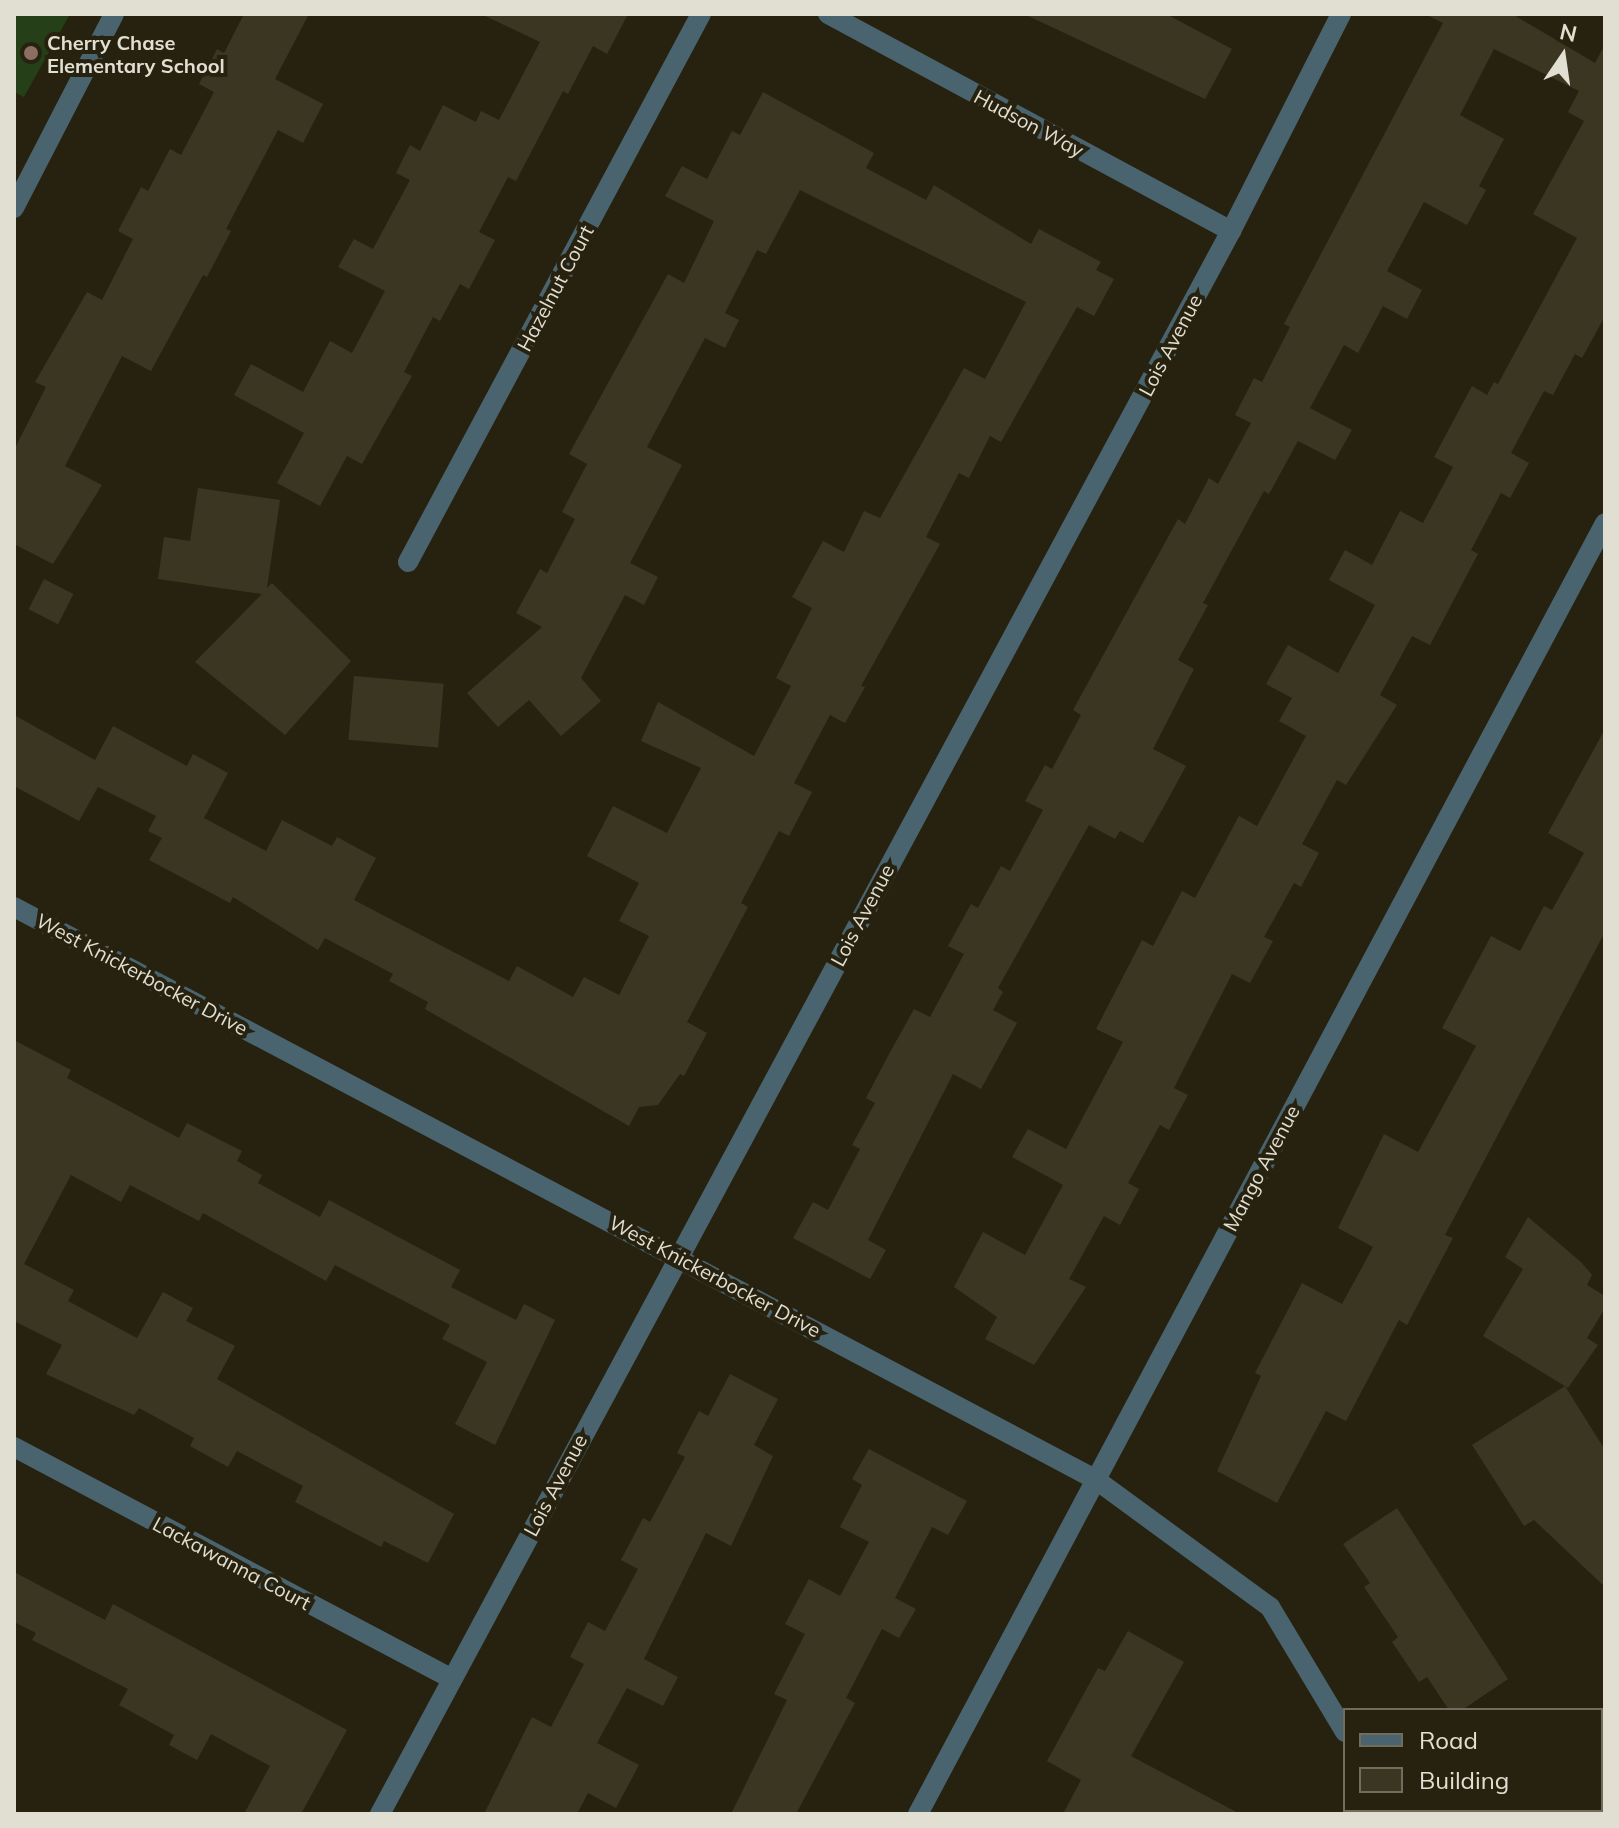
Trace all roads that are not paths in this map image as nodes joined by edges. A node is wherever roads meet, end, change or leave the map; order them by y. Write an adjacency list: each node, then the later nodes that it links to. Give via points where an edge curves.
1 (114, 14): 5 (street)
2 (701, 14): 8 (street, Hazelnut Court)
3 (828, 14): 6 (street, Hudson Way)
4 (1341, 14): 6 (street, Lois Avenue)
5 (14, 208)
6 (1231, 231): 10 (street, Lois Avenue)
7 (1605, 523): 12 (street, Mango Avenue)
8 (408, 562)
9 (14, 907): 10 (street, West Knickerbocker Drive)
10 (679, 1256): 12 (street, West Knickerbocker Drive); 13 (street, Lois Avenue)
11 (14, 1447): 13 (street, Lackawanna Court)
12 (1095, 1479): 14 (street, West Knickerbocker Drive, via 1270,1607); 16 (street, Mango Avenue)
13 (450, 1678): 15 (street, Lois Avenue)
14 (1343, 1729)
15 (380, 1814)
16 (918, 1814)

